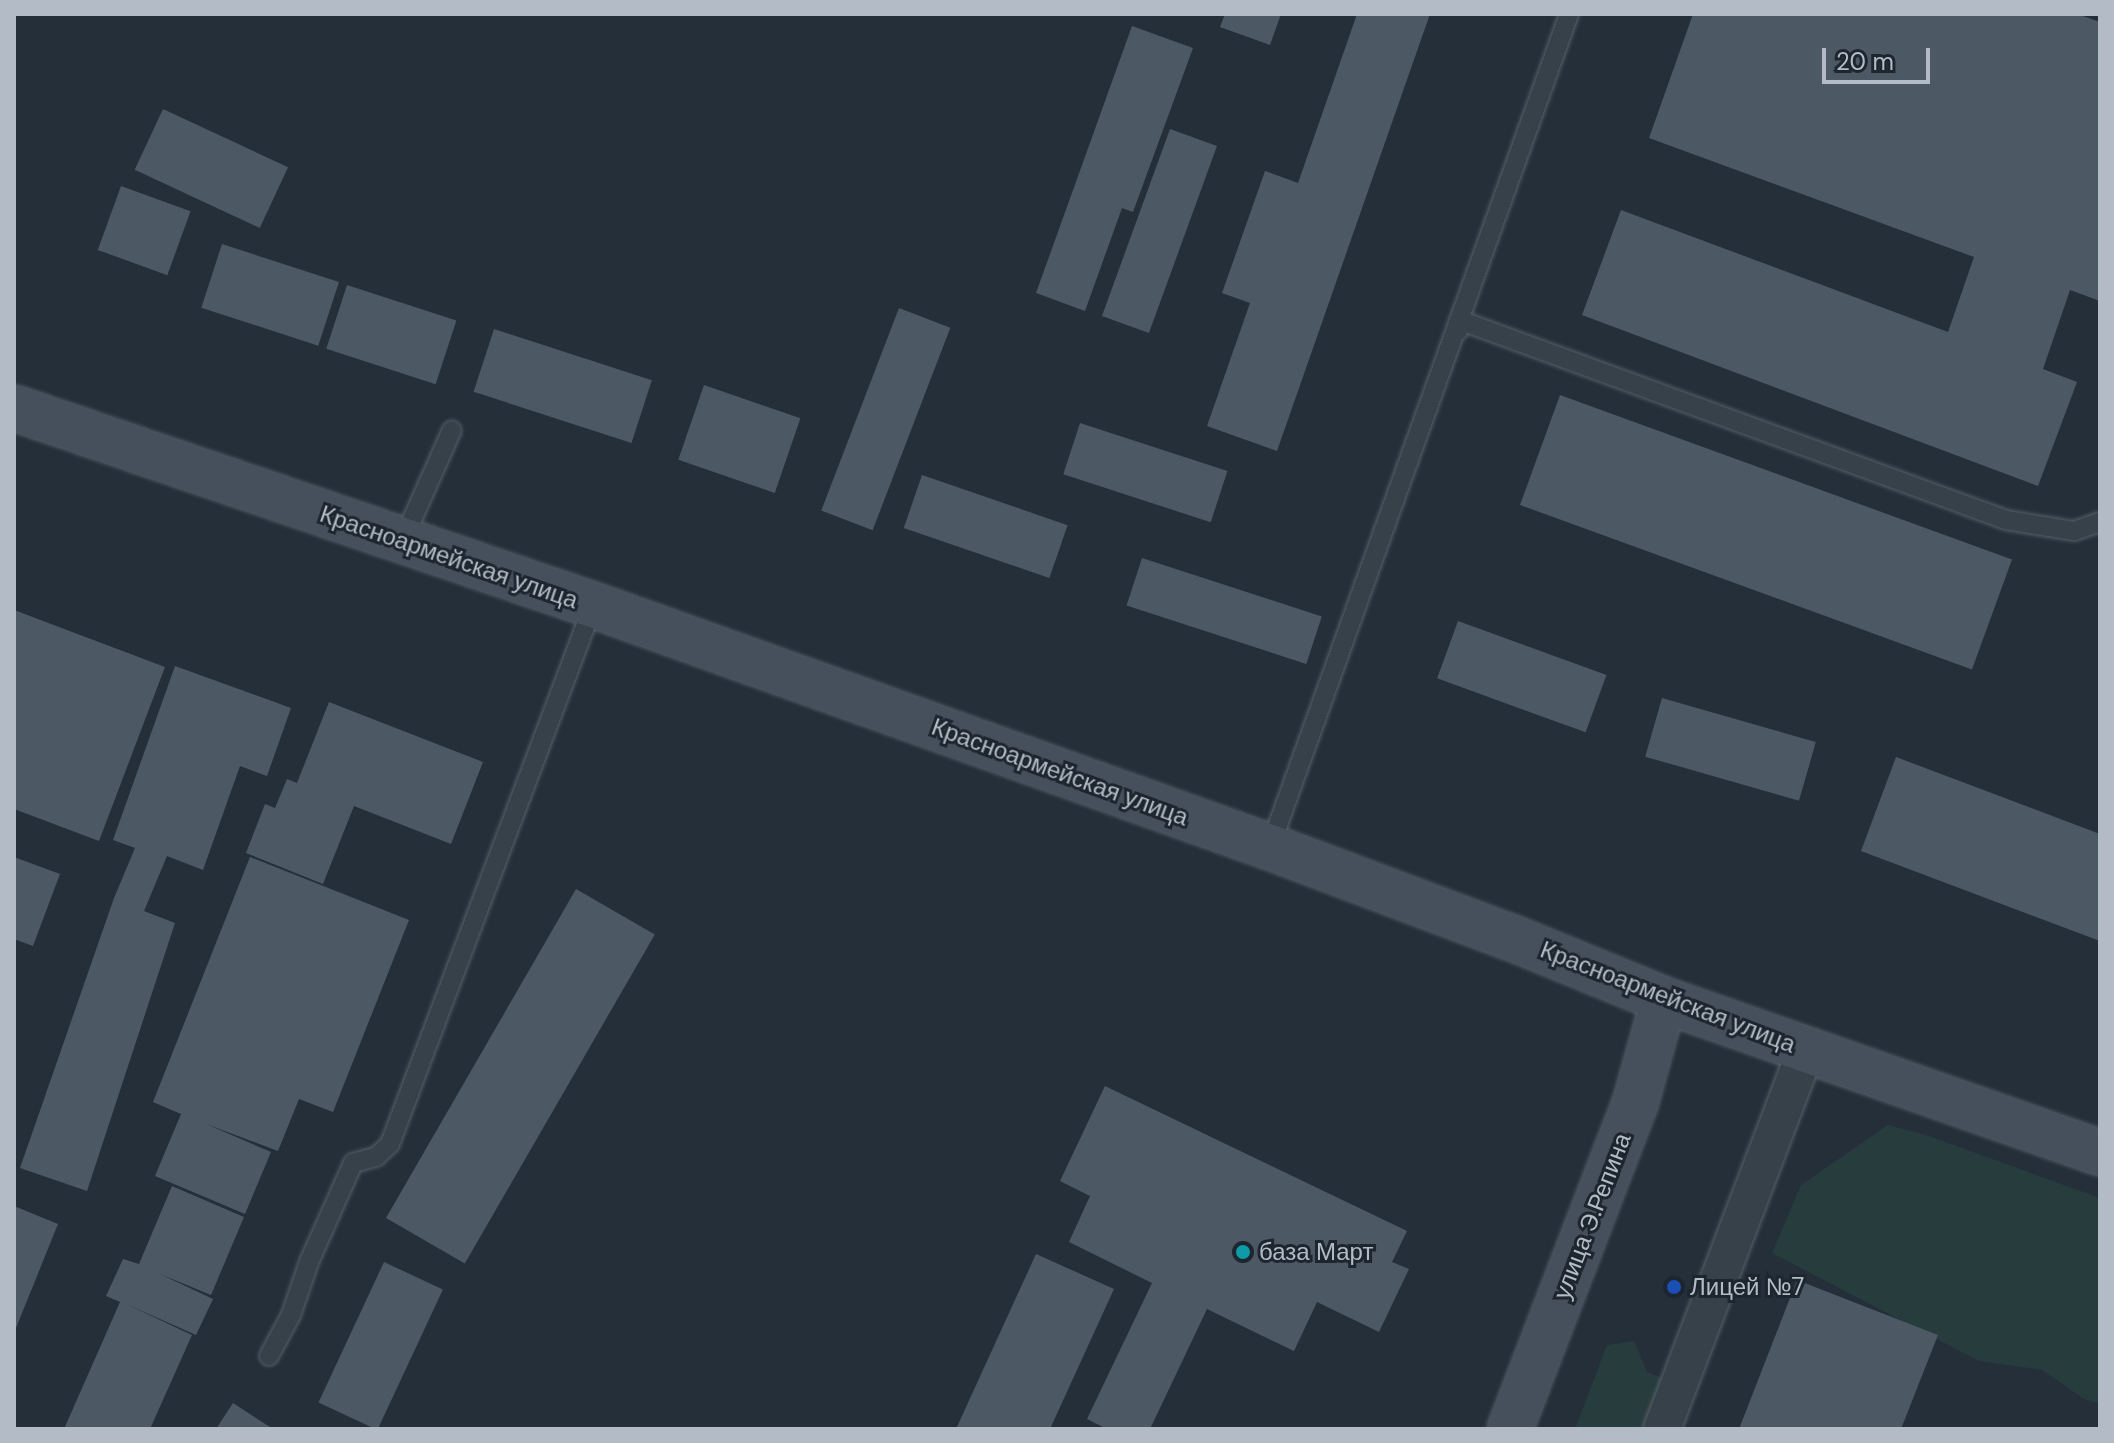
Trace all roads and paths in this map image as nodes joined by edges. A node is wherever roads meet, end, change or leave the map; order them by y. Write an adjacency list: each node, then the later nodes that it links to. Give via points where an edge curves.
1 (1569, 14): 2 (lane)
2 (1459, 320): 3 (lane); 6 (lane, via 2006,520 2074,531); 9 (lane)
3 (1449, 385)
4 (14, 408): 7 (main road, Красноармейская улица)
5 (452, 430): 7 (lane)
6 (2100, 522)
7 (402, 542): 8 (main road, Красноармейская улица)
8 (593, 605): 9 (main road, Красноармейская улица); 13 (lane, via 390,1144 376,1157 353,1163)
9 (1270, 847): 10 (main road, Красноармейская улица)
10 (1664, 1000): 11 (main road, Красноармейская улица); 14 (main road, улица Э.Репина, via 1635,1104)
11 (1806, 1050): 12 (main road, Красноармейская улица); 15 (street)
12 (2100, 1153)
13 (269, 1356)
14 (1510, 1429)
15 (1662, 1429)

